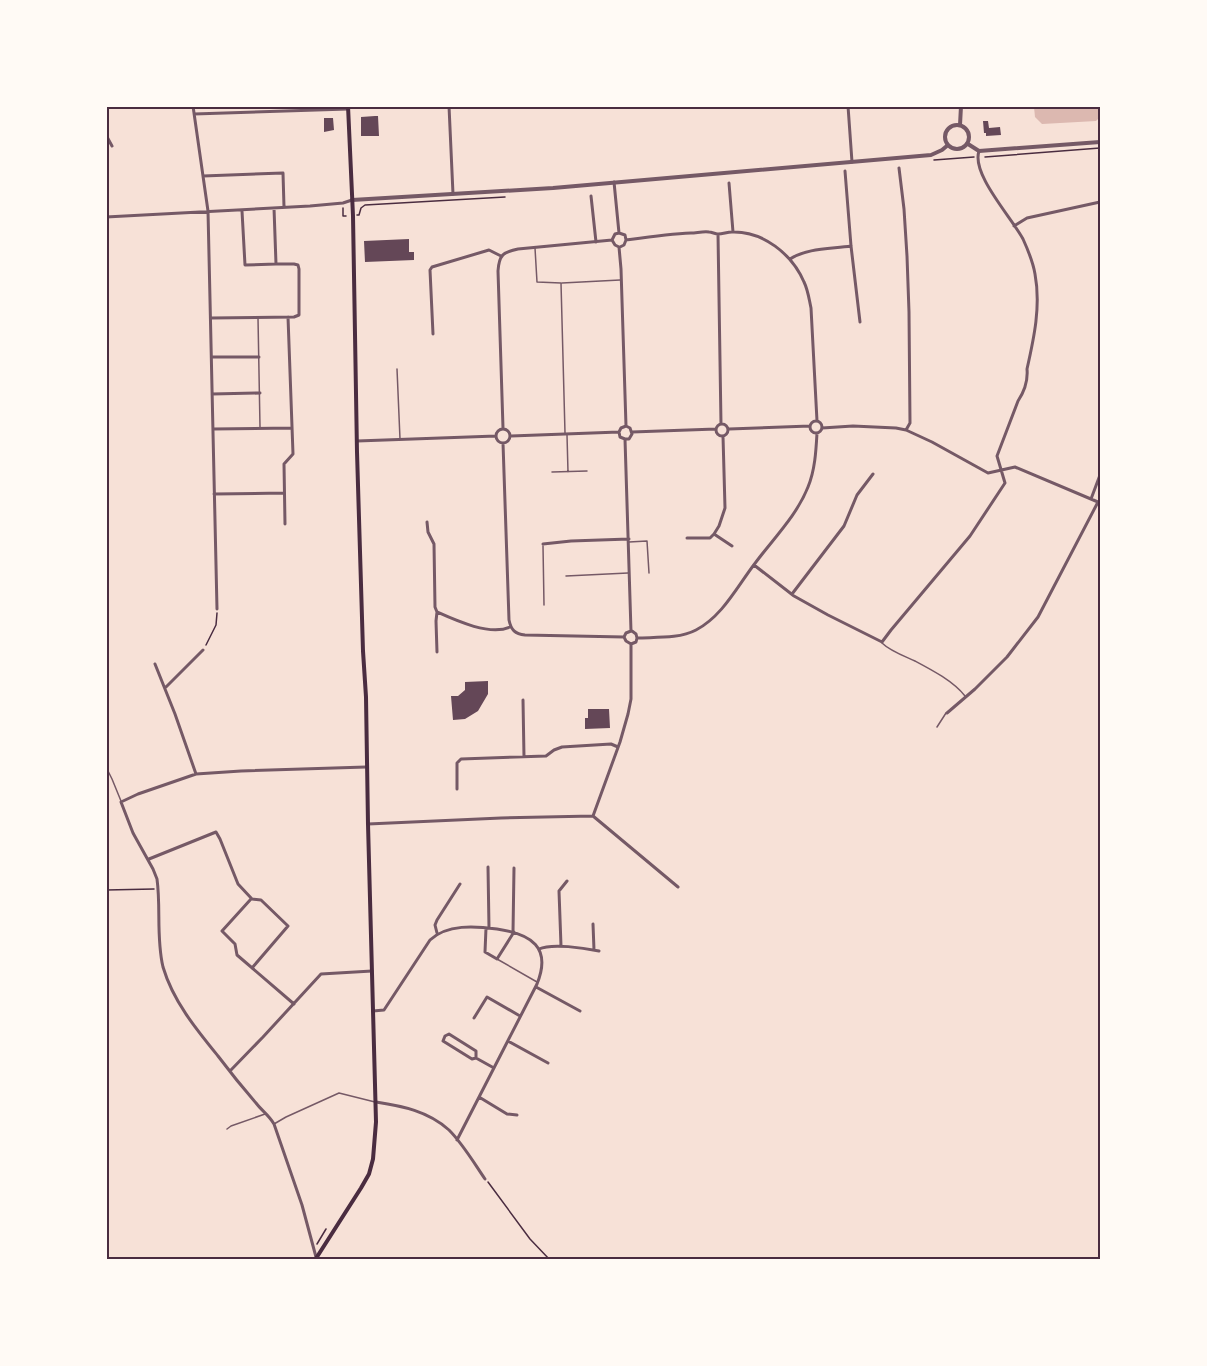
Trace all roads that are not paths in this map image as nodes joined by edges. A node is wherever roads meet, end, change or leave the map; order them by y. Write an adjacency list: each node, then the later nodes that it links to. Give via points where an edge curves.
1 (193, 106): 8 (street)
2 (267, 106): 7 (street)
3 (449, 106): 22 (street)
4 (848, 106): 16 (street)
5 (961, 106): 9 (street)
6 (348, 108): 7 (street); 24 (main road)
7 (267, 112): 8 (street)
8 (194, 114): 19 (street)
9 (960, 125): 12 (street, via 968,132); 13 (street, via 947,131)
10 (106, 135): 14 (street)
11 (1101, 142): 15 (street)
12 (968, 144): 13 (street, via 958,149); 15 (street)
13 (948, 145): 16 (street, via 931,155)
14 (112, 146)
15 (979, 151): 31 (street, via 979,169)
16 (852, 162): 20 (street)
17 (899, 168): 67 (street, via 909,312 910,423)
18 (845, 171): 38 (street)
19 (203, 176): 26 (street, via 283,173); 29 (street)
20 (614, 182): 22 (street); 33 (street)
21 (729, 183): 32 (street)
22 (453, 194): 24 (street)
23 (591, 196): 37 (street)
24 (352, 200): 26 (street); 77 (main road)
25 (1101, 202): 31 (street, via 1027,218)
26 (284, 207): 27 (street)
27 (274, 208): 28 (street); 43 (street)
28 (242, 210): 29 (street); 43 (street, via 245,265)
29 (208, 212): 30 (street); 47 (street)
30 (106, 217)
31 (1014, 226): 79 (street, via 1035,274 1036,315 1022,396 998,456)
32 (733, 232): 34 (street); 42 (street, via 761,238)
33 (618, 233): 35 (street); 36 (street, via 625,235)
34 (718, 234): 36 (street, via 684,233); 57 (street)
35 (612, 240): 37 (street); 40 (street)
36 (626, 240): 40 (street)
37 (596, 242): 39 (street)
38 (851, 246): 42 (street, via 805,251); 49 (street)
39 (535, 247): 41 (street); 45 (lane, via 537,282)
40 (619, 247): 44 (street)
41 (501, 256): 50 (street, via 489,250 432,267); 62 (street, via 498,271)
42 (790, 260): 56 (street, via 804,282 811,308)
43 (276, 264): 46 (street, via 294,264 299,269 300,312)
44 (622, 280): 45 (lane); 58 (street)
45 (561, 283): 71 (lane)
46 (288, 317): 48 (street); 61 (street)
47 (211, 318): 48 (street); 51 (street)
48 (258, 318): 52 (lane)
49 (860, 322)
50 (433, 334)
51 (212, 357): 52 (street); 54 (street)
52 (259, 357): 55 (lane)
53 (397, 369): 75 (lane)
54 (212, 393): 55 (street); 64 (street)
55 (260, 393): 60 (lane)
56 (816, 421): 59 (street); 63 (street)
57 (721, 424): 65 (street); 66 (street)
58 (626, 426): 68 (street); 69 (street)
59 (810, 426): 66 (street); 70 (street)
60 (260, 428): 61 (street); 64 (street)
61 (292, 428): 85 (street, via 293,454 284,464)
62 (503, 428): 72 (street); 73 (street)
63 (822, 428): 67 (street, via 865,426); 70 (street)
64 (213, 429): 86 (street)
65 (716, 429): 69 (street); 74 (street)
66 (729, 429): 74 (street)
67 (906, 430): 79 (street, via 988,473)
68 (619, 432): 71 (street); 76 (street)
69 (632, 432): 76 (street)
70 (817, 433): 95 (street, via 813,469 804,496)
71 (566, 434): 73 (street); 82 (lane)
72 (496, 436): 75 (street); 78 (street)
73 (511, 436): 78 (street)
74 (723, 436): 90 (street, via 725,508)
75 (400, 439): 77 (street)
76 (625, 440): 92 (street)
77 (357, 441): 119 (main road)
78 (503, 443): 103 (street)
79 (1002, 470): 87 (street, via 1016,467); 107 (street, via 1005,483 970,536)
80 (587, 471): 82 (lane)
81 (552, 472): 82 (lane)
82 (568, 472)
83 (873, 474): 99 (street, via 857,495 844,526)
84 (1101, 475): 87 (street)
85 (284, 493): 86 (street); 89 (street)
86 (214, 494): 101 (street)
87 (1091, 499): 113 (street, via 1098,502 1038,617 1006,657)
88 (427, 522): 102 (street, via 434,544)
89 (285, 524)
90 (714, 534): 91 (street, via 710,538); 94 (street)
91 (687, 538)
92 (629, 541): 93 (street); 96 (street); 97 (lane, via 647,541)
93 (543, 544): 100 (lane)
94 (732, 546)
95 (754, 566): 99 (street); 106 (street, via 721,610 698,629 680,636)
96 (629, 573): 98 (lane); 104 (street)
97 (649, 573)
98 (566, 576)
99 (792, 594): 107 (street)
100 (544, 605)
101 (217, 609)
102 (437, 612): 103 (street, via 490,630); 110 (street)
103 (510, 627): 105 (street, via 525,635)
104 (631, 631): 105 (street); 106 (street)
105 (624, 637): 108 (street)
106 (638, 638): 108 (street)
107 (882, 642): 113 (lane, via 926,666)
108 (632, 644): 117 (street, via 631,699)
109 (203, 650): 112 (street)
110 (437, 652)
111 (155, 664): 112 (street)
112 (165, 688): 121 (street)
113 (965, 696): 115 (street)
114 (523, 700): 118 (street)
115 (947, 713): 116 (lane)
116 (937, 727)
117 (618, 747): 118 (street, via 562,747 546,756); 124 (street)
118 (524, 757): 122 (street, via 461,759 457,763)
119 (366, 767): 121 (street); 125 (main road)
120 (107, 769): 123 (lane)
121 (196, 774): 123 (street)
122 (457, 789)
123 (121, 802): 126 (street)
124 (593, 816): 125 (street); 131 (street)
125 (368, 824): 143 (main road)
126 (149, 860): 132 (street, via 216,832 238,884); 154 (street, via 157,879 163,966 178,1003)
127 (488, 867): 134 (street)
128 (514, 868): 135 (street)
129 (567, 881): 137 (street, via 560,891)
130 (460, 884): 136 (street, via 437,920)
131 (678, 887)
132 (252, 899): 142 (street, via 222,931 235,944 237,955); 142 (street, via 261,900 288,926)
133 (593, 924): 139 (street)
134 (488, 928): 135 (street); 136 (street, via 454,928); 141 (street, via 485,952)
135 (513, 932): 138 (street, via 530,939); 141 (street)
136 (437, 933): 146 (street, via 384,1010)
137 (561, 946): 138 (street); 139 (street)
138 (539, 950): 144 (street, via 542,973)
139 (594, 950): 140 (street)
140 (599, 951)
141 (497, 959): 144 (lane)
142 (252, 968): 145 (street)
143 (372, 971): 145 (street, via 321,974); 146 (main road)
144 (537, 985): 147 (street); 148 (street)
145 (294, 1004): 154 (street)
146 (373, 1011): 156 (main road)
147 (580, 1011)
148 (520, 1016): 149 (street, via 488,997); 150 (street)
149 (474, 1018)
150 (507, 1041): 152 (street); 153 (street)
151 (476, 1058): 151 (street, via 476,1051 449,1034 445,1036 443,1041); 153 (street)
152 (548, 1063)
153 (494, 1068): 155 (street)
154 (230, 1071): 157 (street)
155 (479, 1097): 158 (street, via 507,1114); 161 (street)
156 (375, 1102): 159 (lane, via 339,1093); 161 (street, via 419,1112 439,1123); 163 (main road, via 375,1141 369,1174)
157 (266, 1113): 159 (street); 160 (lane)
158 (517, 1115)
159 (274, 1124): 163 (street)
160 (227, 1129)
161 (457, 1140): 162 (street)
162 (485, 1179)
163 (316, 1259)

